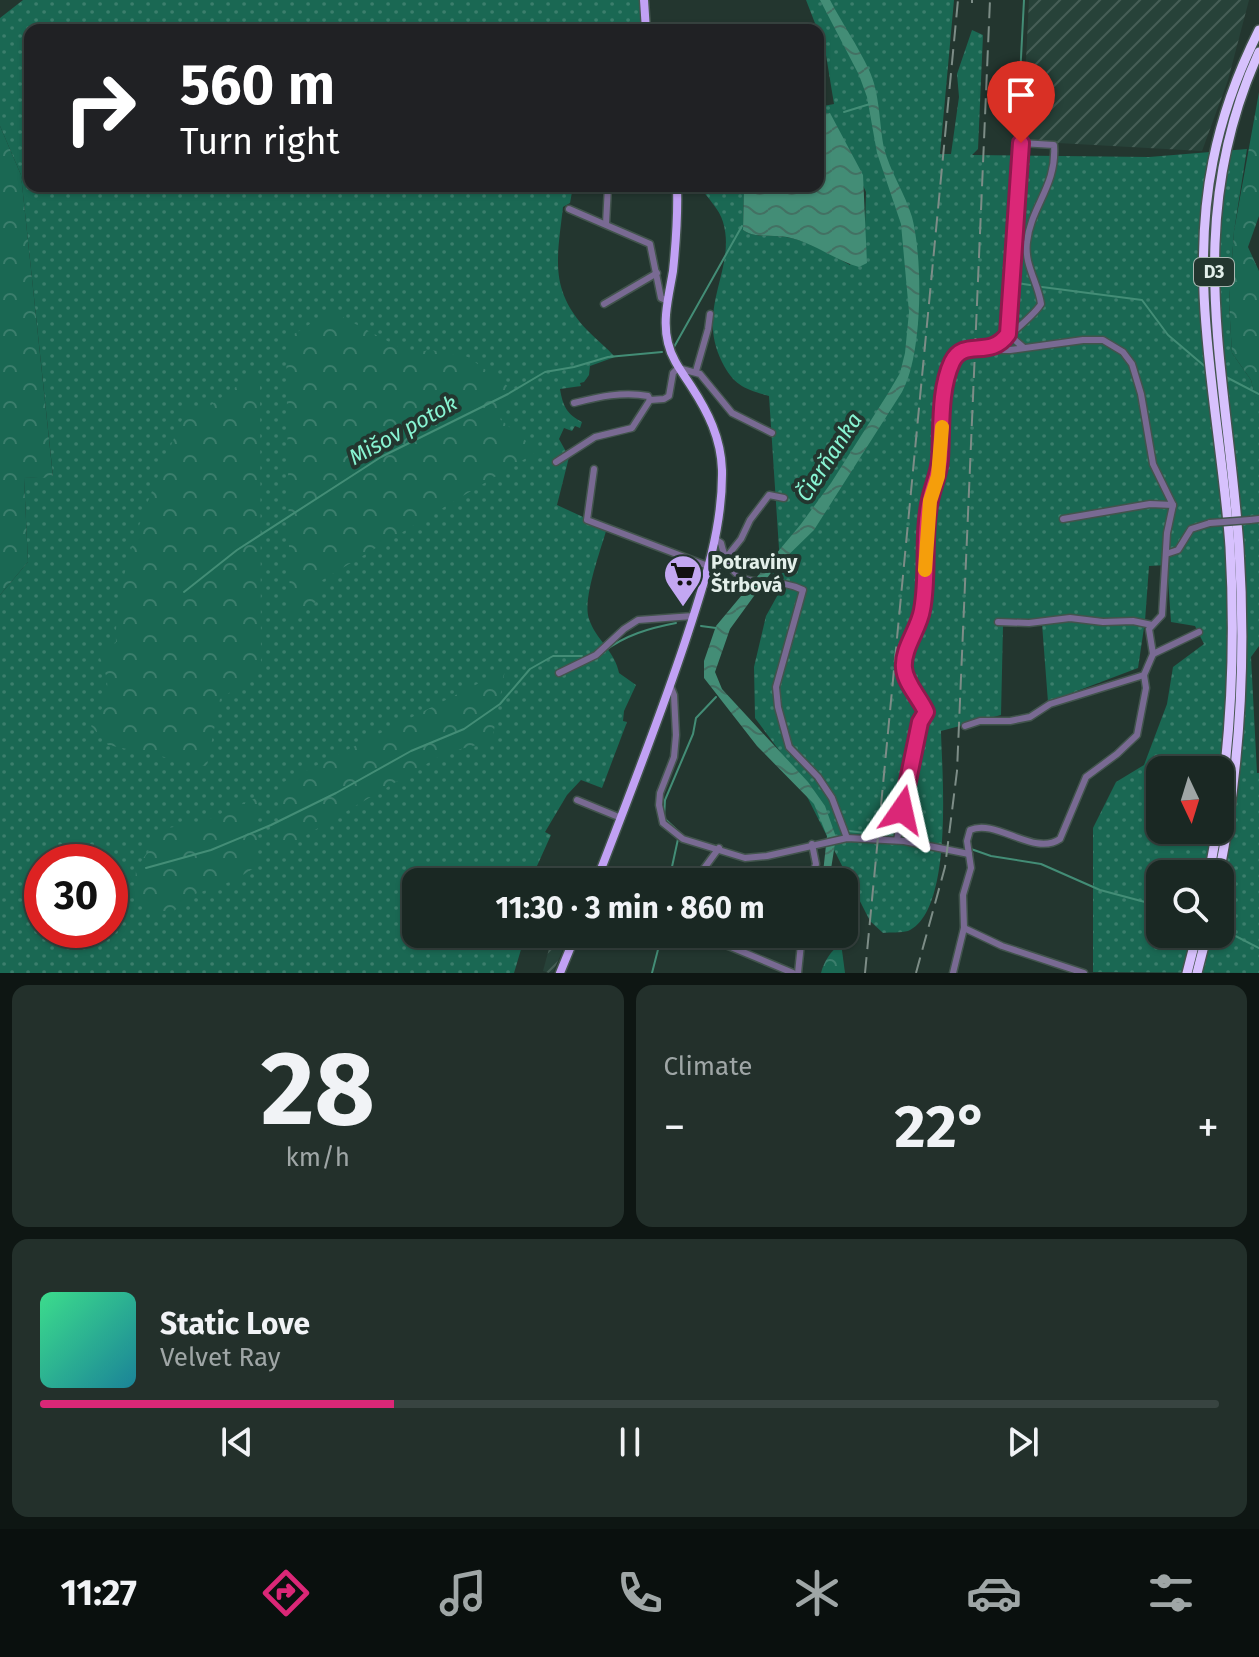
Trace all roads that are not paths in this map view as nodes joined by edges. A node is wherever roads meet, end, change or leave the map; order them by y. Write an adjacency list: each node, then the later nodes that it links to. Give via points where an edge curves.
1 (644, 0): 2 (main road)
2 (646, 24)
3 (1259, 30): 20 (highway, D3, via 1217,138 1205,223 1206,322)
4 (1259, 52): 20 (highway, D3, via 1234,113 1221,166 1214,244)
5 (608, 192): 8 (street)
6 (677, 192): 10 (main road)
7 (569, 209): 8 (street)
8 (606, 224): 9 (street, via 650,244)
9 (657, 273): 10 (street, via 661,298); 11 (street)
10 (668, 301): 16 (main road, via 667,339)
11 (604, 304)
12 (710, 314): 17 (street)
13 (1008, 334): 13 (street, via 1021,143 1048,143 1054,145 1051,181 1032,222 1026,254 1041,304); 14 (street); 15 (street)
14 (989, 349): 15 (street); 45 (street, via 968,348 957,354 945,386 922,611 903,666 926,712)
15 (1026, 349): 25 (street, via 1103,340 1123,352 1141,394 1153,464)
16 (678, 368): 17 (street); 18 (street, via 669,396); 28 (main road, via 706,409 718,441 722,489)
17 (696, 371): 21 (street, via 732,413)
18 (650, 400): 19 (street, via 637,394); 22 (street, via 632,428 595,437)
19 (574, 403)
20 (1223, 432): 41 (highway, D3, via 1232,631); 49 (highway, D3, via 1239,548 1241,631 1236,753)
21 (772, 433)
22 (556, 462)
23 (594, 469): 31 (street, via 587,520)
24 (784, 498): 30 (street, via 769,495)
25 (1173, 505): 26 (street); 29 (street)
26 (1063, 519)
27 (1259, 519): 29 (street, bridge, via 1191,529 1178,550)
28 (715, 539): 30 (street); 31 (main road)
29 (1166, 554): 34 (street, via 1162,615)
30 (725, 561): 31 (street, via 713,574); 44 (street, via 745,581 787,582 803,590 776,687 782,726 789,747 832,798)
31 (707, 570): 32 (main road)
32 (693, 616): 37 (street, via 638,620 596,655); 39 (main road)
33 (998, 622): 34 (street, via 1070,618)
34 (1152, 625): 36 (street)
35 (1199, 632): 36 (street)
36 (1153, 654): 38 (street)
37 (559, 673)
38 (1144, 675): 40 (street, via 1050,704 1030,717); 48 (street, via 1137,735 1086,777 1060,839 1051,845 976,827 969,835)
39 (670, 685): 43 (main road); 47 (street, via 676,735 660,793 660,815 683,839)
40 (965, 726)
41 (1225, 756)
42 (577, 800): 43 (street)
43 (621, 818): 50 (main road)
44 (847, 838): 45 (street); 46 (street)
45 (897, 840): 48 (street)
46 (814, 844): 47 (street, via 745,858); 52 (street)
47 (719, 848): 51 (street)
48 (969, 854): 53 (street)
49 (1217, 860)
50 (601, 868)
51 (704, 868)
52 (815, 868)
53 (964, 928): 61 (street); 62 (street)
54 (570, 948): 59 (main road)
55 (732, 948): 60 (street)
56 (800, 948): 60 (street)
57 (1193, 948): 63 (highway)
58 (1203, 948): 64 (highway)
59 (560, 973)
60 (796, 973)
61 (953, 973)
62 (1084, 973)
63 (1187, 973)
64 (1197, 973)

